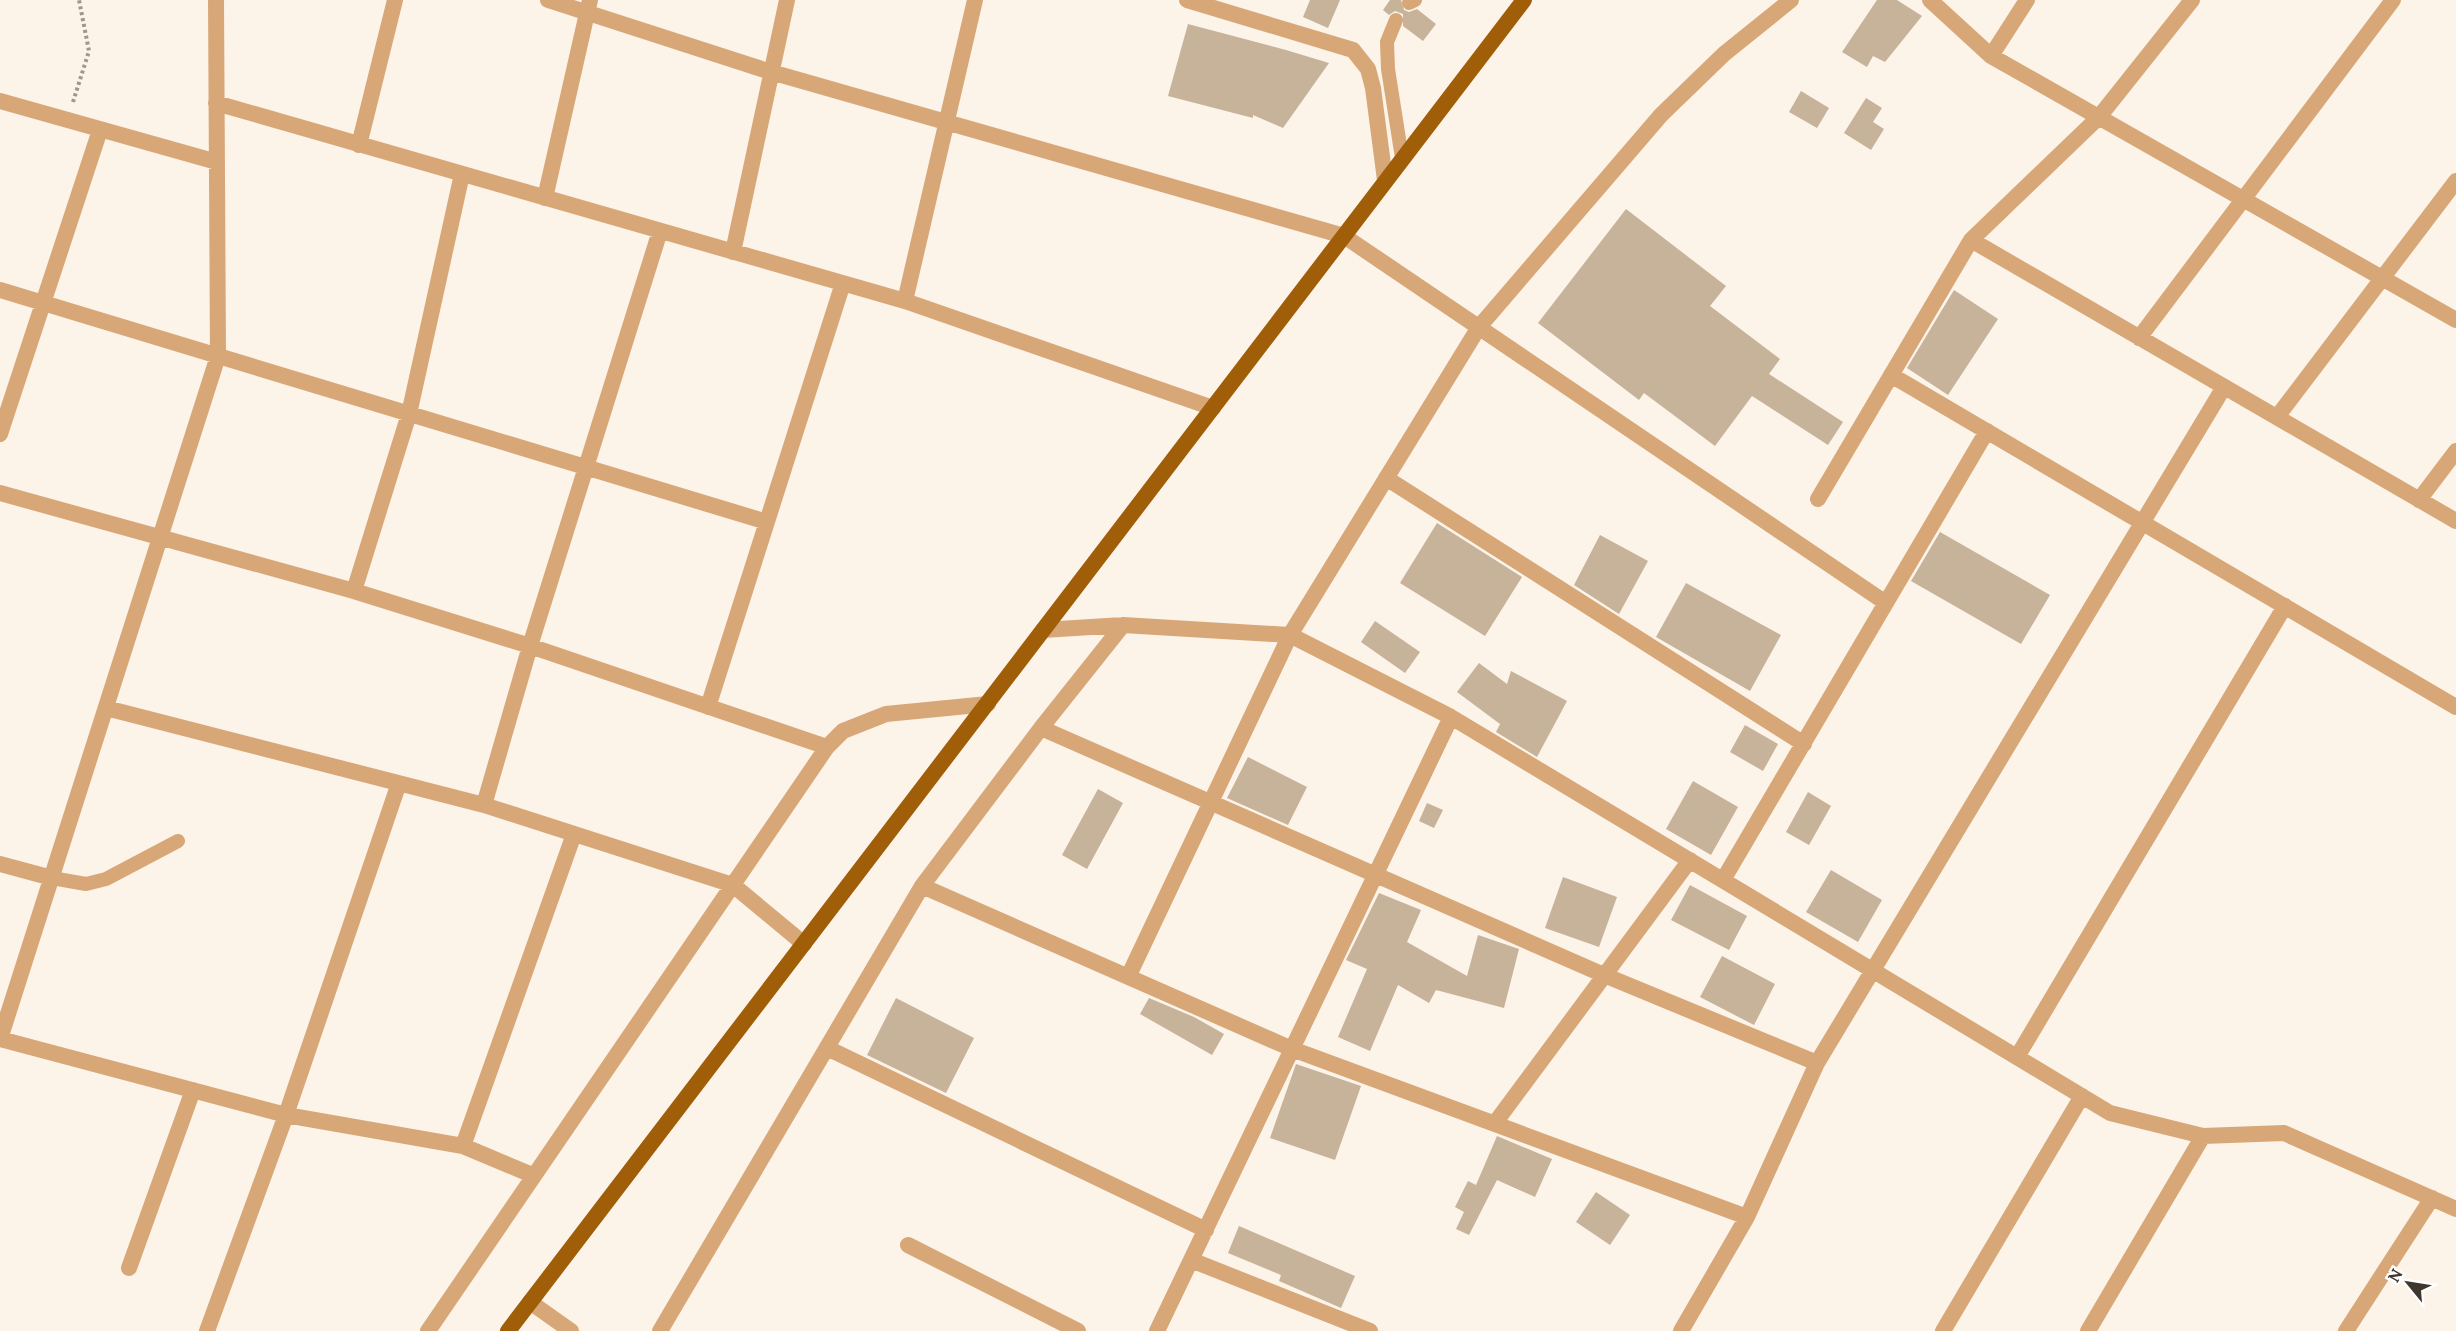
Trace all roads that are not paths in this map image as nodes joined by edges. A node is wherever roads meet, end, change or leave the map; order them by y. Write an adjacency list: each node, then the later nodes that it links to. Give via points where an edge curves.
1 (216, 0): 18 (street)
2 (395, 0): 22 (street)
3 (548, 0): 13 (street)
4 (787, 0): 16 (street)
5 (975, 0): 20 (street)
6 (1187, 0): 26 (street, via 1353,50 1368,69 1373,88)
7 (1524, 0): 23 (highway)
8 (1791, 0): 40 (street, via 1724,54 1661,115)
9 (1930, 0): 15 (street)
10 (2027, 0): 15 (street)
11 (2192, 0): 19 (street)
12 (2393, 0): 29 (street)
13 (588, 7): 16 (street); 28 (street)
14 (1396, 20): 23 (lane, via 1387,42 1388,69)
15 (1991, 56): 19 (street)
16 (771, 72): 20 (street); 33 (street)
17 (0, 101): 21 (street)
18 (216, 103): 22 (street); 24 (street)
19 (2099, 117): 29 (street); 32 (street)
20 (946, 122): 31 (street); 37 (street)
21 (100, 130): 24 (street); 38 (street)
22 (359, 145): 25 (street)
23 (1402, 158): 26 (highway)
24 (217, 162): 42 (street)
25 (462, 174): 28 (street); 46 (street)
26 (1385, 180): 31 (highway)
27 (2456, 182): 34 (street)
28 (545, 198): 30 (street)
29 (2243, 200): 34 (street); 41 (street)
30 (660, 231): 33 (street); 51 (street)
31 (1344, 236): 40 (street); 45 (highway)
32 (1971, 240): 41 (street); 43 (street)
33 (733, 252): 35 (street)
34 (2383, 278): 39 (street); 47 (street)
35 (843, 283): 37 (street); 57 (street)
36 (0, 290): 38 (street)
37 (905, 301): 45 (street)
38 (43, 303): 42 (street); 49 (street)
39 (2456, 320)
40 (1479, 327): 52 (street); 61 (street)
41 (2139, 338): 44 (street)
42 (218, 356): 46 (street); 59 (street)
43 (1891, 375): 48 (street); 54 (street)
44 (2224, 387): 47 (street); 58 (street)
45 (1213, 408): 64 (highway)
46 (410, 414): 51 (street); 60 (street)
47 (2277, 417): 55 (street)
48 (1987, 431): 58 (street); 61 (street)
49 (0, 434)
50 (2456, 451): 55 (street)
51 (586, 467): 57 (street); 66 (street)
52 (1386, 478): 65 (street); 73 (street)
53 (0, 493): 59 (street)
54 (1818, 499)
55 (2419, 500): 56 (street)
56 (2456, 521)
57 (767, 522): 69 (street)
58 (2142, 522): 62 (street); 88 (street)
59 (160, 536): 60 (street); 70 (street)
60 (354, 591): 66 (street)
61 (1886, 603): 73 (street)
62 (2285, 606): 68 (street); 93 (street)
63 (1123, 625): 64 (street); 65 (street); 72 (street)
64 (1043, 630): 67 (highway)
65 (1290, 635): 71 (street); 76 (street)
66 (530, 646): 69 (street); 77 (street)
67 (988, 704): 74 (street, via 886,714 843,731); 87 (highway)
68 (2456, 706)
69 (708, 707): 74 (street)
70 (106, 708): 75 (street); 83 (street)
71 (1451, 717): 80 (street); 82 (street)
72 (1041, 728): 76 (street); 86 (street)
73 (1804, 744): 84 (street)
74 (826, 747): 85 (street)
75 (399, 783): 77 (street); 97 (street)
76 (1211, 802): 82 (street); 89 (street)
77 (484, 806): 78 (street)
78 (574, 834): 85 (street); 100 (street)
79 (178, 841): 83 (lane, via 106,879 86,884)
80 (1690, 860): 84 (street); 90 (street)
81 (0, 864): 83 (street)
82 (1376, 875): 90 (street); 92 (street)
83 (52, 878): 95 (street, via 0,1039)
84 (1723, 880): 88 (street)
85 (733, 885): 87 (street); 101 (street)
86 (922, 886): 89 (street); 91 (street)
87 (804, 944): 109 (highway)
88 (1873, 970): 93 (street); 94 (street)
89 (1129, 975): 92 (street)
90 (1604, 975): 94 (street); 98 (street)
91 (827, 1048): 105 (street); 114 (street)
92 (1292, 1049): 98 (street); 105 (street)
93 (2016, 1057): 96 (street)
94 (1817, 1063): 104 (street)
95 (194, 1090): 97 (street); 108 (street)
96 (2082, 1096): 99 (street, via 2109,1113); 119 (street)
97 (286, 1114): 100 (street); 110 (street)
98 (1495, 1123): 104 (street)
99 (2203, 1136): 102 (street, via 2284,1133); 120 (street)
100 (463, 1146): 101 (street)
101 (532, 1175): 111 (street)
102 (2432, 1198): 103 (street); 121 (street)
103 (2456, 1209)
104 (1747, 1217): 118 (street)
105 (1206, 1230): 107 (street)
106 (908, 1245): 115 (street)
107 (1191, 1260): 116 (street); 117 (street)
108 (129, 1268)
109 (530, 1302): 112 (highway); 113 (street)
110 (207, 1331)
111 (428, 1331)
112 (508, 1331)
113 (571, 1331)
114 (660, 1331)
115 (1078, 1331)
116 (1157, 1331)
117 (1370, 1331)
118 (1681, 1331)
119 (1944, 1331)
120 (2088, 1331)
121 (2346, 1331)

